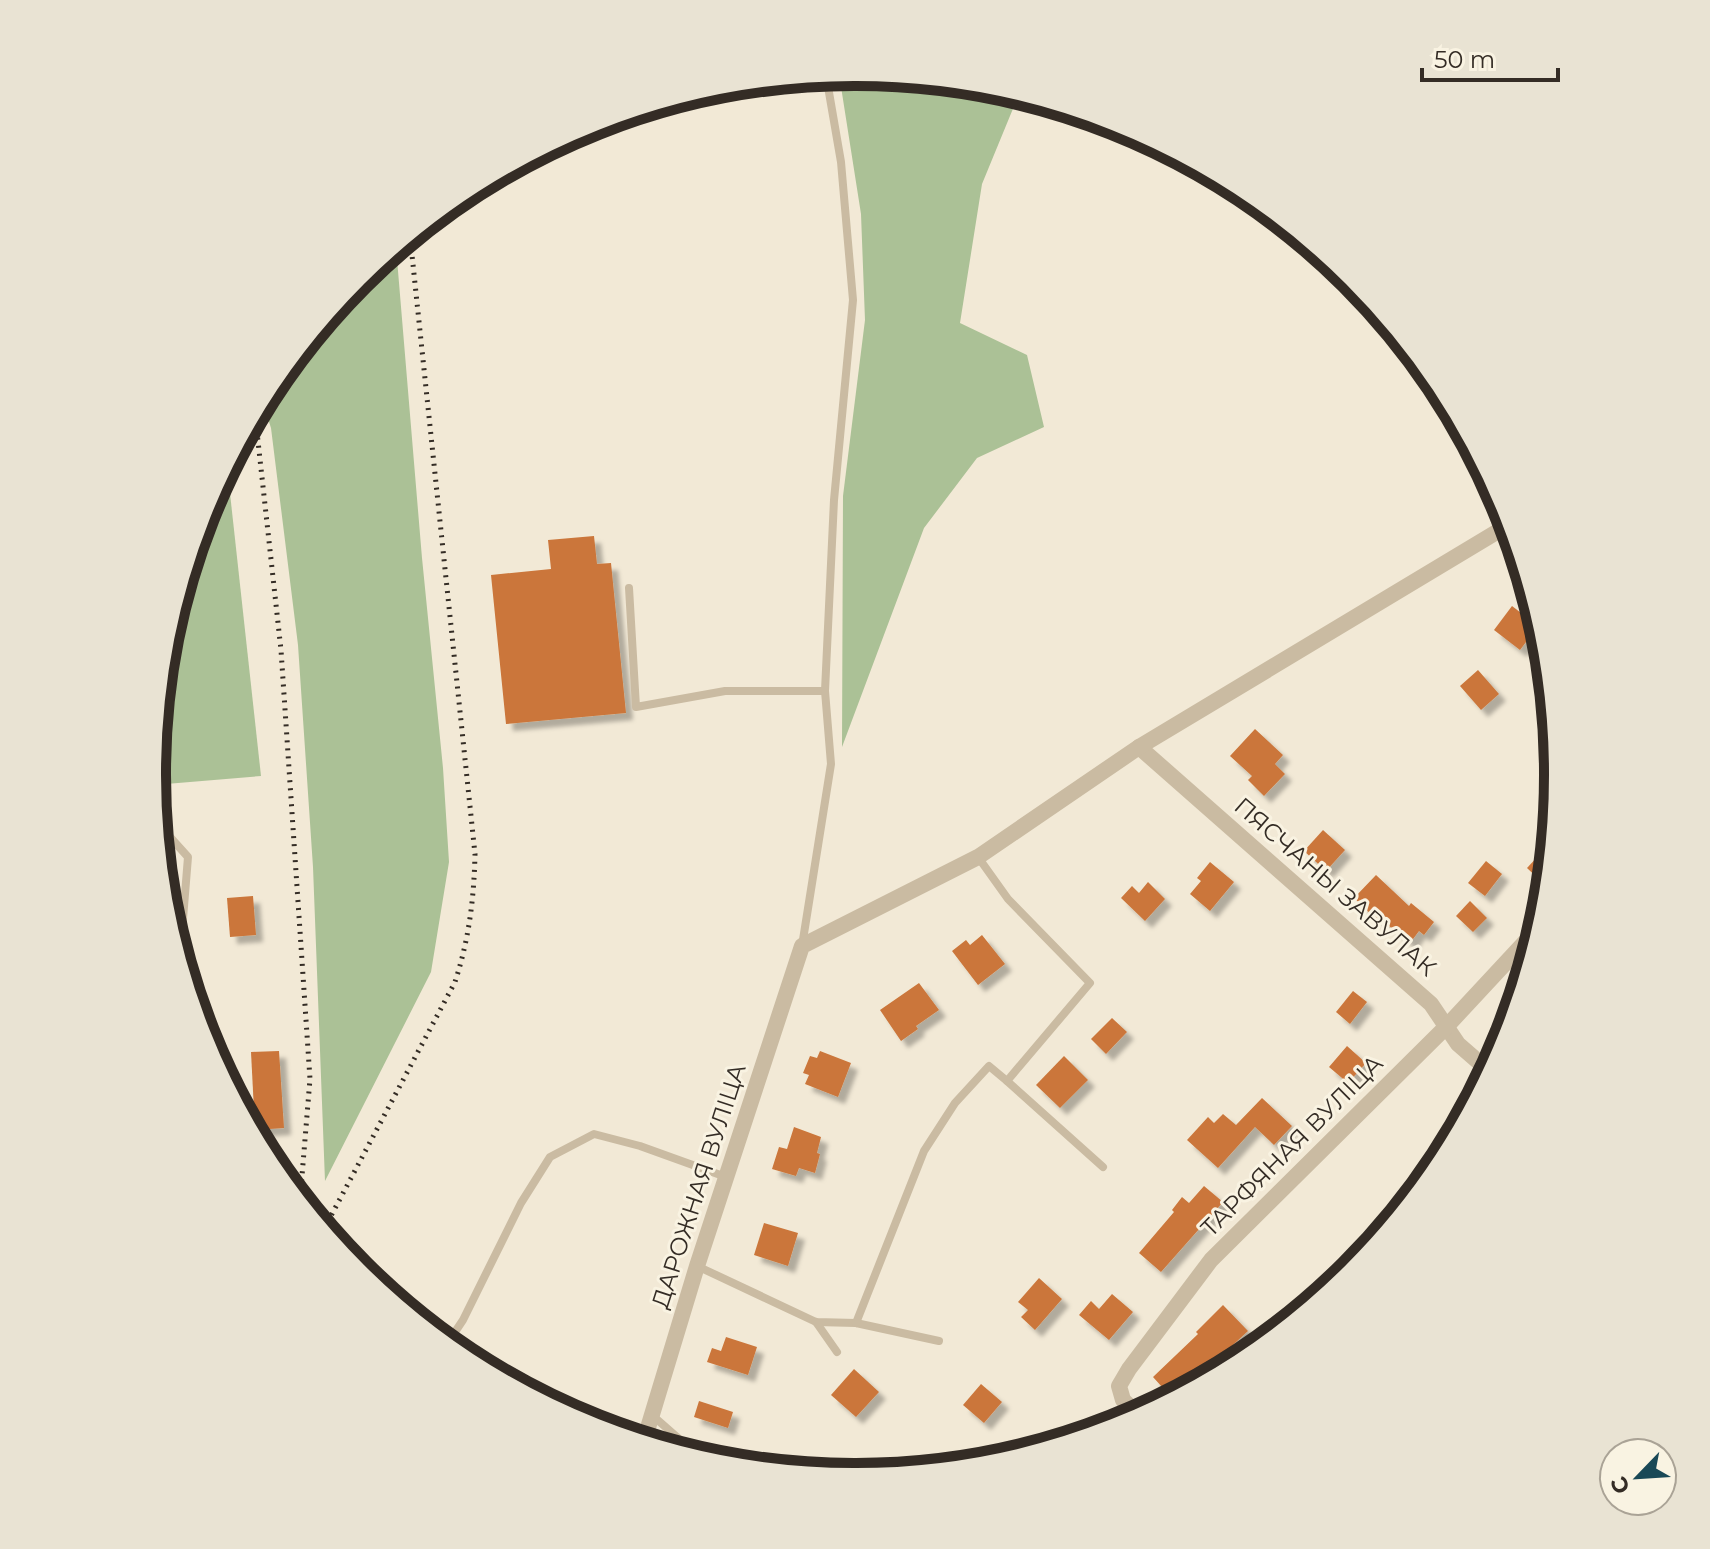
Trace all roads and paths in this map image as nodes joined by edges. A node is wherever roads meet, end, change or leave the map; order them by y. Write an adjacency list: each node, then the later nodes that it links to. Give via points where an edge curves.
1 (828, 87): 4 (lane, via 841,162 853,300 834,500)
2 (1499, 531): 5 (street)
3 (629, 588): 4 (lane, via 636,707 725,691)
4 (825, 691): 9 (lane, via 831,764)
5 (1139, 747): 7 (street); 11 (street, ПЯСЧАНЫ ЗАВУЛАК, via 1431,1004)
6 (170, 837): 8 (lane, via 188,857)
7 (978, 857): 9 (street); 13 (lane, via 1008,899 1090,983)
8 (183, 921)
9 (802, 946): 15 (street, ДАРОЖНАЯ ВУЛІЦА)
10 (1522, 946): 11 (street, ТАРФЯНАЯ ВУЛІЦА)
11 (1447, 1026): 12 (street, ПЯСЧАНЫ ЗАВУЛАК); 22 (street, ТАРФЯНАЯ ВУЛІЦА, via 1211,1260 1119,1386)
12 (1480, 1063)
13 (1007, 1081): 14 (lane); 18 (lane, via 989,1066 955,1103 924,1151)
14 (1103, 1167)
15 (727, 1178): 16 (street, ДАРОЖНАЯ ВУЛІЦА); 19 (lane, via 594,1134 550,1157)
16 (697, 1266): 17 (lane); 23 (street, ДАРОЖНАЯ ВУЛІЦА)
17 (816, 1322): 18 (lane); 21 (lane)
18 (856, 1323): 20 (lane)
19 (454, 1334)
20 (939, 1341)
21 (837, 1352)
22 (1129, 1406)
23 (652, 1416): 24 (street, ДАРОЖНАЯ ВУЛІЦА); 25 (lane)
24 (647, 1430)
25 (681, 1441)

